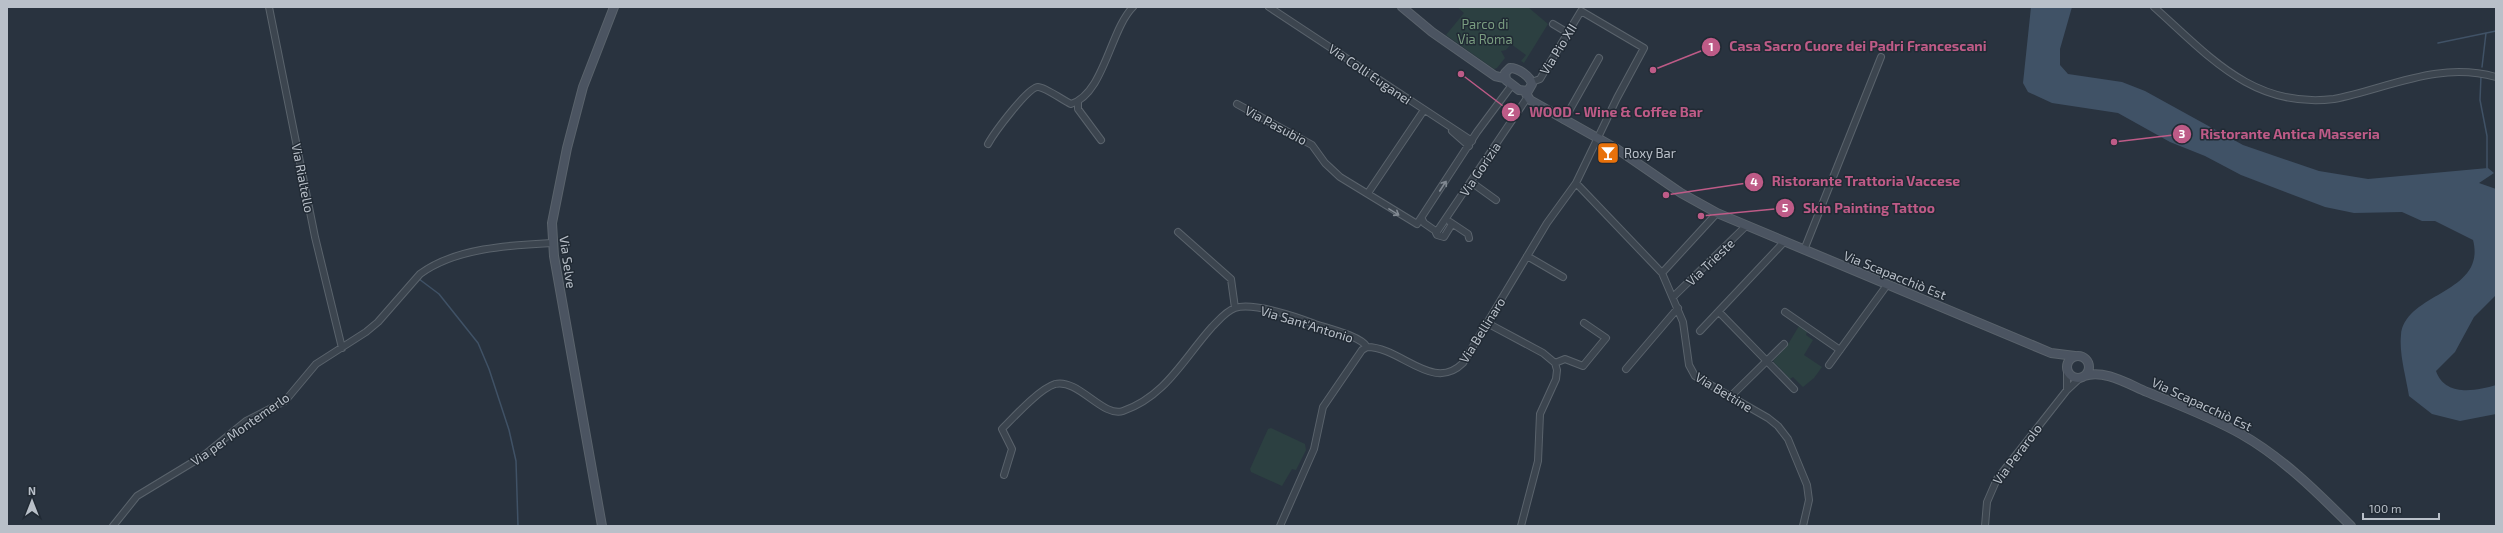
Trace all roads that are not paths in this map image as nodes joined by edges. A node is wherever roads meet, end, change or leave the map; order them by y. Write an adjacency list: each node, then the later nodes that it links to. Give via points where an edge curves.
1 (269, 7): 58 (street, Via Rialtello, via 315,237)
2 (614, 7): 42 (main road, Via Selve, via 583,87 558,192 552,223)
3 (1133, 7): 18 (street, via 1120,26 1091,87)
4 (1269, 7): 7 (street, Via Colli Euganei)
5 (1402, 7): 14 (main road, Via Scapacchiò Est, via 1440,38 1495,76)
6 (2154, 7): 13 (street, via 2216,63 2244,83 2283,97 2320,101 2334,99 2420,75 2477,72)
7 (1276, 9): 20 (street, Via Colli Euganei)
8 (1581, 11): 10 (street, Via Pio XII); 25 (street, Via Bellinaro, via 1644,48)
9 (1553, 24): 10 (street)
10 (1568, 33): 15 (street, Via Pio XII, via 1540,78)
11 (1881, 57): 43 (street)
12 (1599, 58): 21 (street)
13 (2496, 77)
14 (1504, 78): 15 (main road, via 1506,71 1512,68); 16 (main road, Via Scapacchiò Est)
15 (1532, 82): 17 (main road)
16 (1511, 87): 17 (main road, Via Scapacchiò Est); 23 (street)
17 (1526, 95): 21 (main road, Via Scapacchiò Est); 29 (street, Via Gorizia)
18 (1078, 102): 26 (street, via 1078,108); 28 (street, via 1072,104 1041,87 1033,88 1000,123)
19 (1237, 104): 31 (street, Via Pasubio, via 1312,145 1325,163 1340,177)
20 (1424, 110): 22 (street, Via Colli Euganei); 31 (street)
21 (1564, 120): 25 (main road, Via Scapacchiò Est)
22 (1450, 128): 24 (street, Via Colli Euganei); 27 (street)
23 (1477, 132): 24 (street); 27 (street)
24 (1465, 136): 27 (street, Via Colli Euganei)
25 (1598, 138): 30 (street, Via Bellinaro); 33 (main road, Via Scapacchiò Est, via 1681,193)
26 (1101, 140)
27 (1470, 143): 34 (street, one-way to 27)
28 (988, 144)
29 (1471, 182): 32 (street); 35 (street, Via Gorizia)
30 (1576, 183): 44 (street, Via Bellinaro); 45 (street, Via Bettine)
31 (1368, 193): 34 (street, Via Pasubio, one-way to 34, via 1413,223 1419,223)
32 (1496, 200)
33 (1717, 213): 37 (main road, Via Scapacchiò Est); 45 (street)
34 (1422, 219): 39 (street)
35 (1445, 219): 36 (street); 39 (street, Via Gorizia)
36 (1452, 224): 39 (street, via 1442,238); 40 (street, via 1468,234)
37 (1746, 226): 41 (main road, Via Scapacchiò Est); 48 (street, Via Trieste)
38 (1178, 232): 49 (street, via 1231,279)
39 (1437, 232)
40 (1469, 238)
41 (1784, 242): 43 (main road, Via Scapacchiò Est); 51 (street)
42 (552, 243): 58 (street, Via per Montemerlo, via 465,253 439,262 420,274 374,325); 75 (main road, Via Selve)
43 (1804, 250): 47 (main road, Via Scapacchiò Est)
44 (1527, 256): 46 (street); 53 (street, Via Bellinaro)
45 (1662, 273): 48 (street, Via Bettine)
46 (1563, 277)
47 (1887, 285): 59 (street); 60 (main road, Via Scapacchiò Est)
48 (1673, 297): 50 (street, Via Bettine)
49 (1235, 308): 57 (street, Via Sant'Antonio, via 1257,308 1310,322 1360,340); 73 (street, via 1227,312 1208,332 1161,389 1122,412 1104,406 1070,385 1062,383 1049,386 1002,429 1012,449)
50 (1678, 308): 66 (street); 72 (street, Via Bettine, via 1684,328 1688,365 1692,372 1698,379)
51 (1718, 312): 55 (street); 63 (street)
52 (1785, 312): 59 (street)
53 (1487, 323): 57 (street, Via Bellinaro, via 1463,363 1442,375 1430,372 1387,350); 64 (street, via 1543,353)
54 (1584, 324): 64 (street, via 1606,338 1583,366 1565,359)
55 (1700, 331)
56 (1784, 344): 63 (street)
57 (1367, 346): 76 (street, via 1348,368 1323,407 1314,449)
58 (342, 348): 74 (street, Via per Montemerlo, via 310,370 284,401 246,422 202,456 137,496)
59 (1840, 350): 65 (street)
60 (2051, 353): 61 (main road, Via Scapacchiò Est); 67 (main road, Via Scapacchiò Est)
61 (2074, 356): 62 (main road, Via Scapacchiò Est); 67 (main road, via 2069,359)
62 (2086, 359): 68 (main road, via 2089,368); 69 (main road, Via Scapacchiò Est)
63 (1767, 361): 70 (street); 72 (street)
64 (1555, 363): 77 (street, via 1556,379 1540,414 1538,461)
65 (1829, 365)
66 (1626, 369)
67 (2067, 370): 68 (main road, Via Scapacchiò Est, via 2075,377); 71 (street)
68 (2082, 376): 69 (main road, Via Scapacchiò Est); 71 (street, Via Perarolo)
69 (2109, 376): 80 (main road, Via Scapacchiò Est, via 2213,420 2246,437 2297,474)
70 (1794, 389)
71 (2067, 390): 79 (street, Via Perarolo, via 1997,479 1987,502)
72 (1730, 397): 78 (street, Via Bettine, via 1768,418 1788,439 1809,493)
73 (1004, 475)
74 (113, 526)
75 (602, 526)
76 (1280, 526)
77 (1521, 526)
78 (1804, 526)
79 (1985, 526)
80 (2351, 526)

